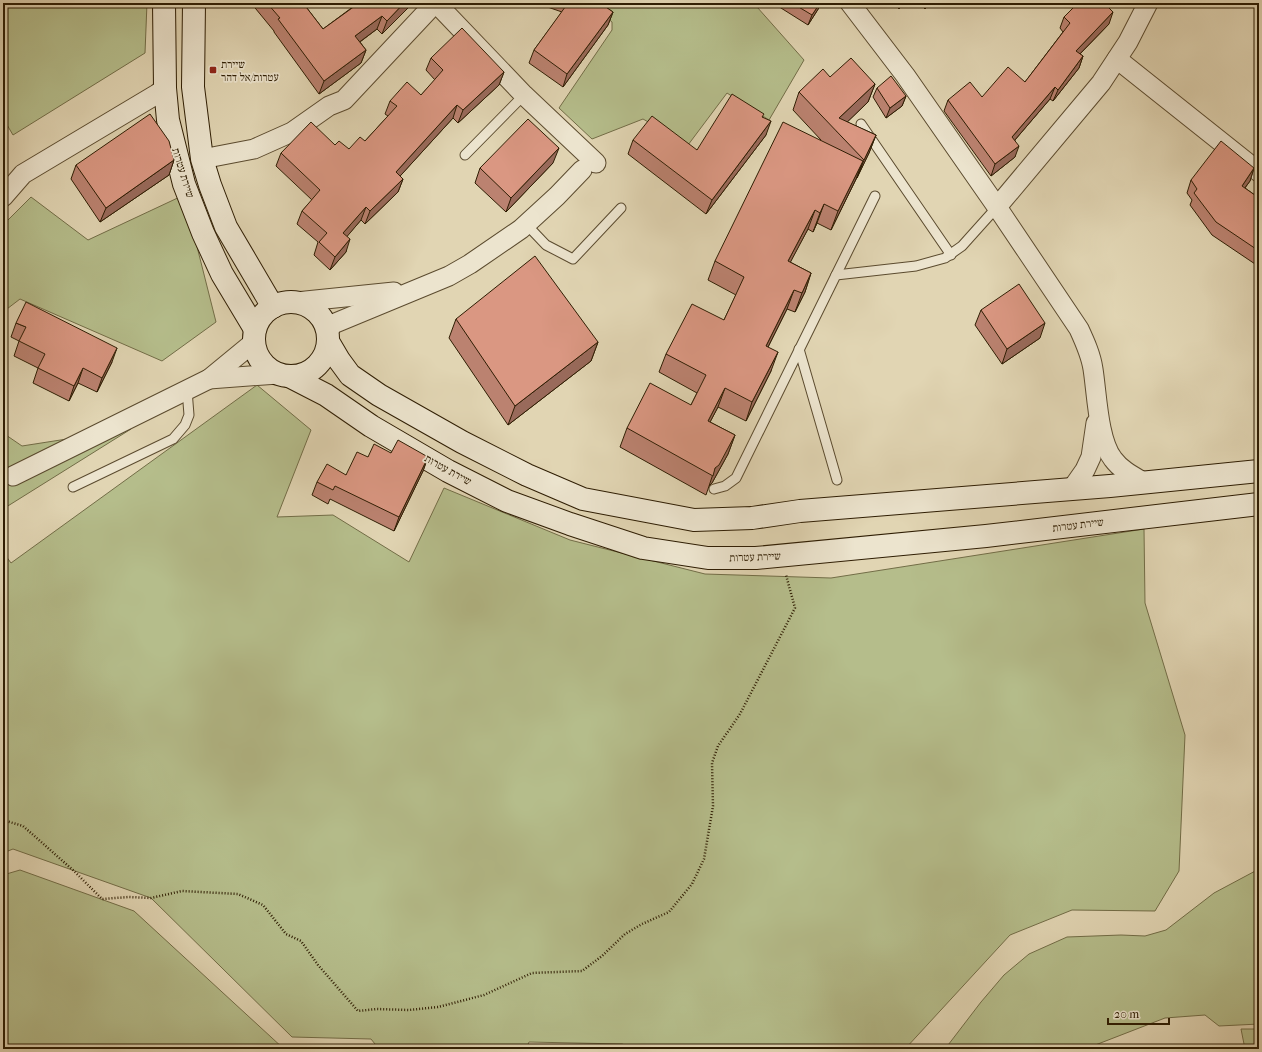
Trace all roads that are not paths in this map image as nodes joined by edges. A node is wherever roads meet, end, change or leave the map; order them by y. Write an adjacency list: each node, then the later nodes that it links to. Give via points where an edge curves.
1 (164, 3): 7 (main road, שיירת עטרות)
2 (194, 3): 11 (main road, שיירת עטרות, via 193,87)
3 (436, 3): 8 (street); 11 (street, via 344,100 328,106 292,132 254,149)
4 (850, 3): 15 (street, via 905,75)
5 (1148, 3): 6 (street)
6 (1117, 59): 12 (street); 15 (street, via 1101,83)
7 (165, 88): 14 (street, via 23,174); 23 (main road, שיירת עטרות, via 168,120 187,191 203,233)
8 (524, 95): 10 (lane); 17 (street, via 589,166)
9 (861, 124): 18 (lane)
10 (465, 154)
11 (202, 159): 22 (main road, שיירת עטרות, via 226,227)
12 (1259, 172)
13 (875, 196): 19 (lane)
14 (3, 197)
15 (997, 207): 18 (lane); 29 (street, via 1079,329 1087,345 1093,368)
16 (621, 208): 17 (lane, via 573,259 546,245)
17 (526, 224): 20 (street, via 470,264)
18 (951, 255): 19 (lane, via 916,266)
19 (836, 275): 25 (lane)
20 (421, 288): 21 (street); 24 (street, via 333,324)
21 (296, 302): 22 (main road); 24 (main road, via 317,313 325,323)
22 (273, 306): 23 (main road, via 260,318)
23 (254, 336): 26 (main road, via 257,355 267,368); 27 (street)
24 (328, 338): 26 (main road, via 322,360 313,370 304,374); 36 (main road, via 350,375 379,395 462,442 527,475 583,498 630,509 694,520 752,518 800,511)
25 (799, 349): 32 (lane); 35 (lane, via 736,478 725,486)
26 (284, 376): 27 (street); 37 (main road, שיירת עטרות, via 326,395 371,426 448,471 507,501 644,548 708,558 756,558 986,536)
27 (209, 379): 28 (street)
28 (187, 390): 31 (street); 34 (lane, via 190,415 173,440)
29 (1097, 410): 33 (street, via 1105,446 1112,459 1124,471); 36 (street, via 1091,457)
30 (1259, 471): 33 (main road)
31 (14, 476)
32 (836, 480)
33 (1145, 483): 36 (main road)
34 (73, 487)
35 (714, 489)
36 (1071, 490)
37 (1259, 504)

